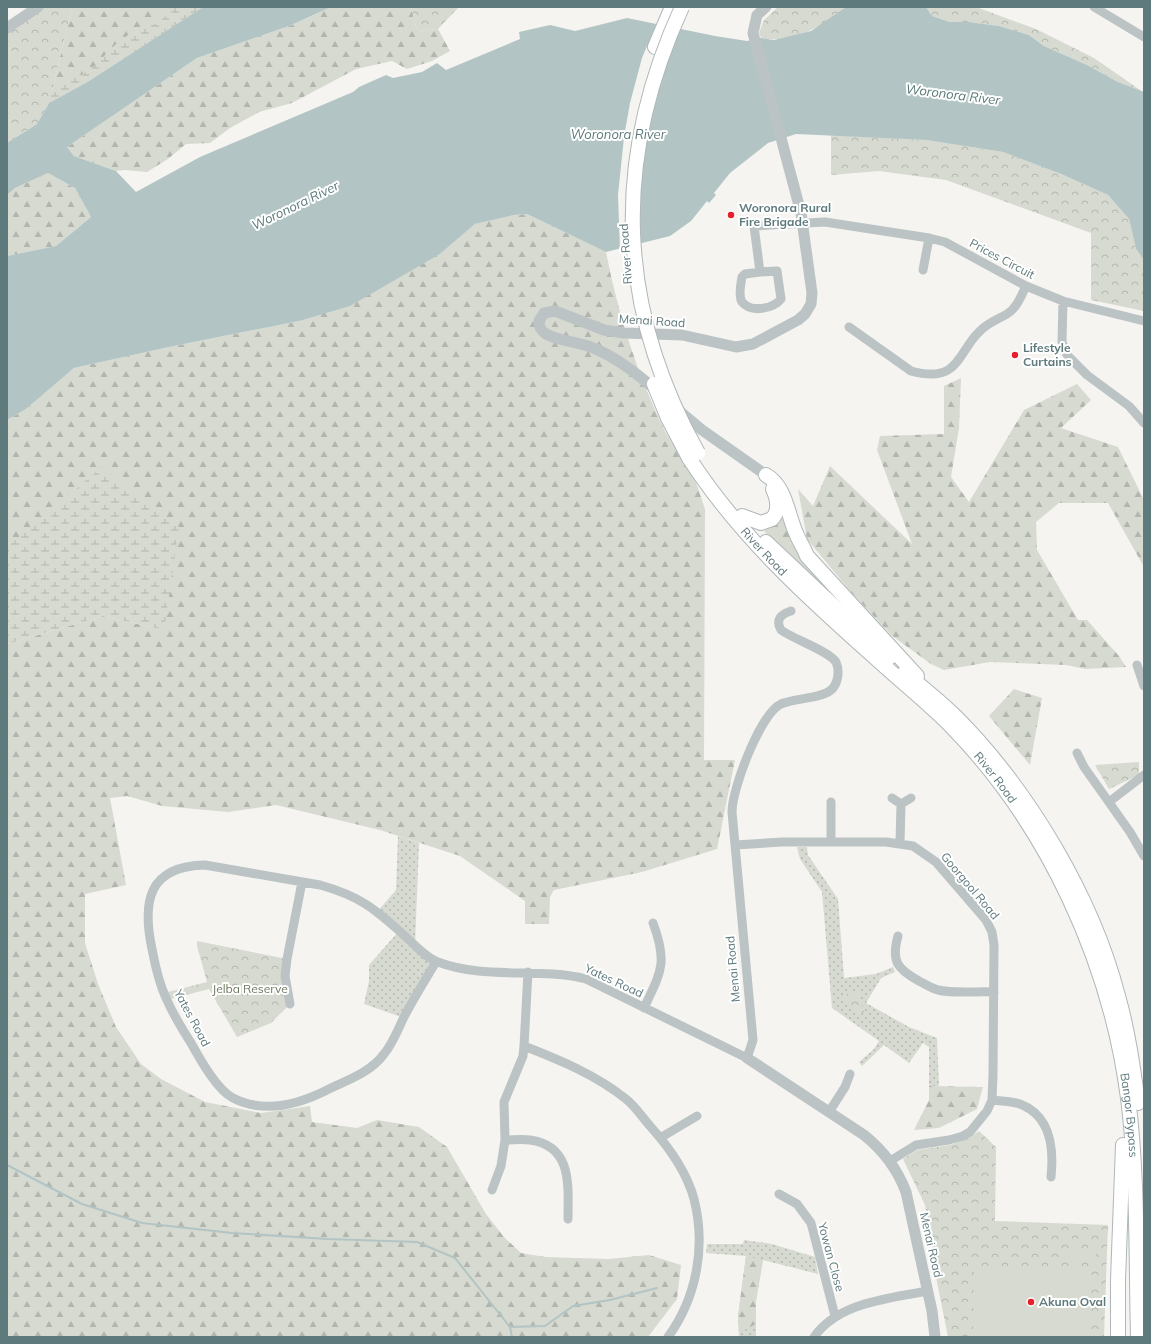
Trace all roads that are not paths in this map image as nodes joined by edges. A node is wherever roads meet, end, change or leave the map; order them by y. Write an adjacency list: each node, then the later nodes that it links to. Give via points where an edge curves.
1 (38, 7): 6 (street)
2 (672, 7): 17 (main road, River Road, bridge, via 652,58 634,121 627,164 624,231 628,286 640,343 662,406)
3 (682, 7): 17 (main road, River Road, bridge, via 660,60 644,113 635,174 633,230 637,282 649,341)
4 (766, 7): 8 (street, Menai Road, via 755,20 754,38 798,198)
5 (1094, 7): 7 (street)
6 (7, 28)
7 (1144, 37)
8 (802, 222): 9 (street, Prices Circuit, via 825,222); 11 (street, Prices Circuit, via 754,226); 18 (street, Menai Road, via 812,293 810,309 798,320 753,344 736,347 678,335 624,334 604,330 555,311 544,313 539,321 540,328 546,333 589,346 646,380 702,430)
9 (929, 238): 10 (street); 12 (street, Prices Circuit, via 951,245)
10 (923, 270)
11 (760, 272): 11 (street, via 777,271 781,299 767,308 750,307 740,296 742,277 745,274)
12 (1026, 286): 13 (street, Prices Circuit); 15 (street, via 1019,301 1008,313 978,332 953,366 938,374 911,371)
13 (1063, 301): 14 (street, Prices Circuit); 16 (street, via 1062,342 1067,355 1087,375 1129,406)
14 (1144, 321)
15 (849, 327)
16 (1144, 423)
17 (693, 456): 19 (main road, River Road); 44 (main road, River Road, via 723,507 781,571 948,723 974,751 1025,820 1060,879 1082,929)
18 (766, 475): 19 (main road, via 777,503 774,517 761,523); 23 (main road, via 773,479 783,496 796,533 808,556)
19 (742, 516): 23 (main road, River Road, via 820,593 908,675)
20 (791, 611): 33 (street, Menai Road, via 780,617 781,630 836,662 837,682 830,691 780,705 764,722 735,788 732,806)
21 (1137, 665): 22 (street)
22 (1144, 686)
23 (930, 692): 41 (main road, River Road, via 956,716 995,760 1058,851 1099,940)
24 (1077, 753): 29 (street)
25 (1144, 775): 29 (street)
26 (892, 798): 30 (street)
27 (911, 798): 30 (street)
28 (831, 802): 31 (street)
29 (1109, 802): 34 (street)
30 (901, 804): 32 (street)
31 (831, 842): 32 (street, Goorgool Road); 33 (street, Goorgool Road)
32 (900, 843): 40 (street, Goorgool Road, via 913,846 936,862 986,920 992,932 994,945)
33 (735, 845): 46 (street, Menai Road, via 753,1040)
34 (1144, 856)
35 (302, 882): 38 (street, Yates Road, via 339,890 370,906); 38 (street, Yates Road, via 192,865 165,876 154,886 148,902 149,934 155,966 165,997 199,1058 232,1098 251,1104 271,1106 300,1103 370,1069 384,1054); 42 (street, via 285,976)
36 (654, 923): 43 (street, via 661,949 662,966 660,976)
37 (898, 936): 40 (street, via 896,958 899,967 905,973 938,990)
38 (436, 962): 39 (street, Yates Road, via 475,971)
39 (528, 972): 43 (street, Yates Road, via 566,974 586,979); 45 (street)
40 (994, 992): 49 (street, Goorgool Road)
41 (1118, 996): 48 (main road, via 1131,1029); 58 (main road, Bangor Bypass, via 1132,1057 1138,1104)
42 (290, 1004)
43 (644, 1008): 46 (street, Yates Road)
44 (1110, 1015): 62 (main road, via 1123,1127); 68 (main road, Bangor Bypass, via 1123,1071 1130,1124 1135,1191)
45 (524, 1046): 52 (street, via 570,1064 627,1100); 53 (street, via 504,1102)
46 (747, 1058): 50 (street, Menai Road)
47 (850, 1074): 50 (street)
48 (1144, 1080)
49 (992, 1100): 54 (street, Goorgool Road, via 987,1112 970,1132 949,1140 916,1145); 55 (street, via 1020,1104 1034,1112 1045,1126 1052,1143)
50 (829, 1112): 54 (street, Menai Road, via 874,1142)
51 (696, 1116): 52 (street)
52 (660, 1138): 63 (street, via 686,1178 694,1198 700,1250 687,1307)
53 (505, 1140): 56 (street, via 502,1166); 59 (street, via 530,1140 553,1148 564,1165 568,1185)
54 (890, 1160): 60 (street, Menai Road, via 906,1192)
55 (1051, 1177)
56 (492, 1190)
57 (779, 1194): 61 (street, Yowan Close, via 797,1204 811,1223)
58 (1144, 1201)
59 (568, 1219)
60 (927, 1291): 61 (street, via 868,1303); 65 (street, Menai Road)
61 (835, 1316): 64 (street)
62 (1117, 1320): 66 (main road); 67 (main road)
63 (668, 1337)
64 (814, 1337)
65 (936, 1337)
66 (1115, 1337)
67 (1118, 1337)
68 (1138, 1337)

